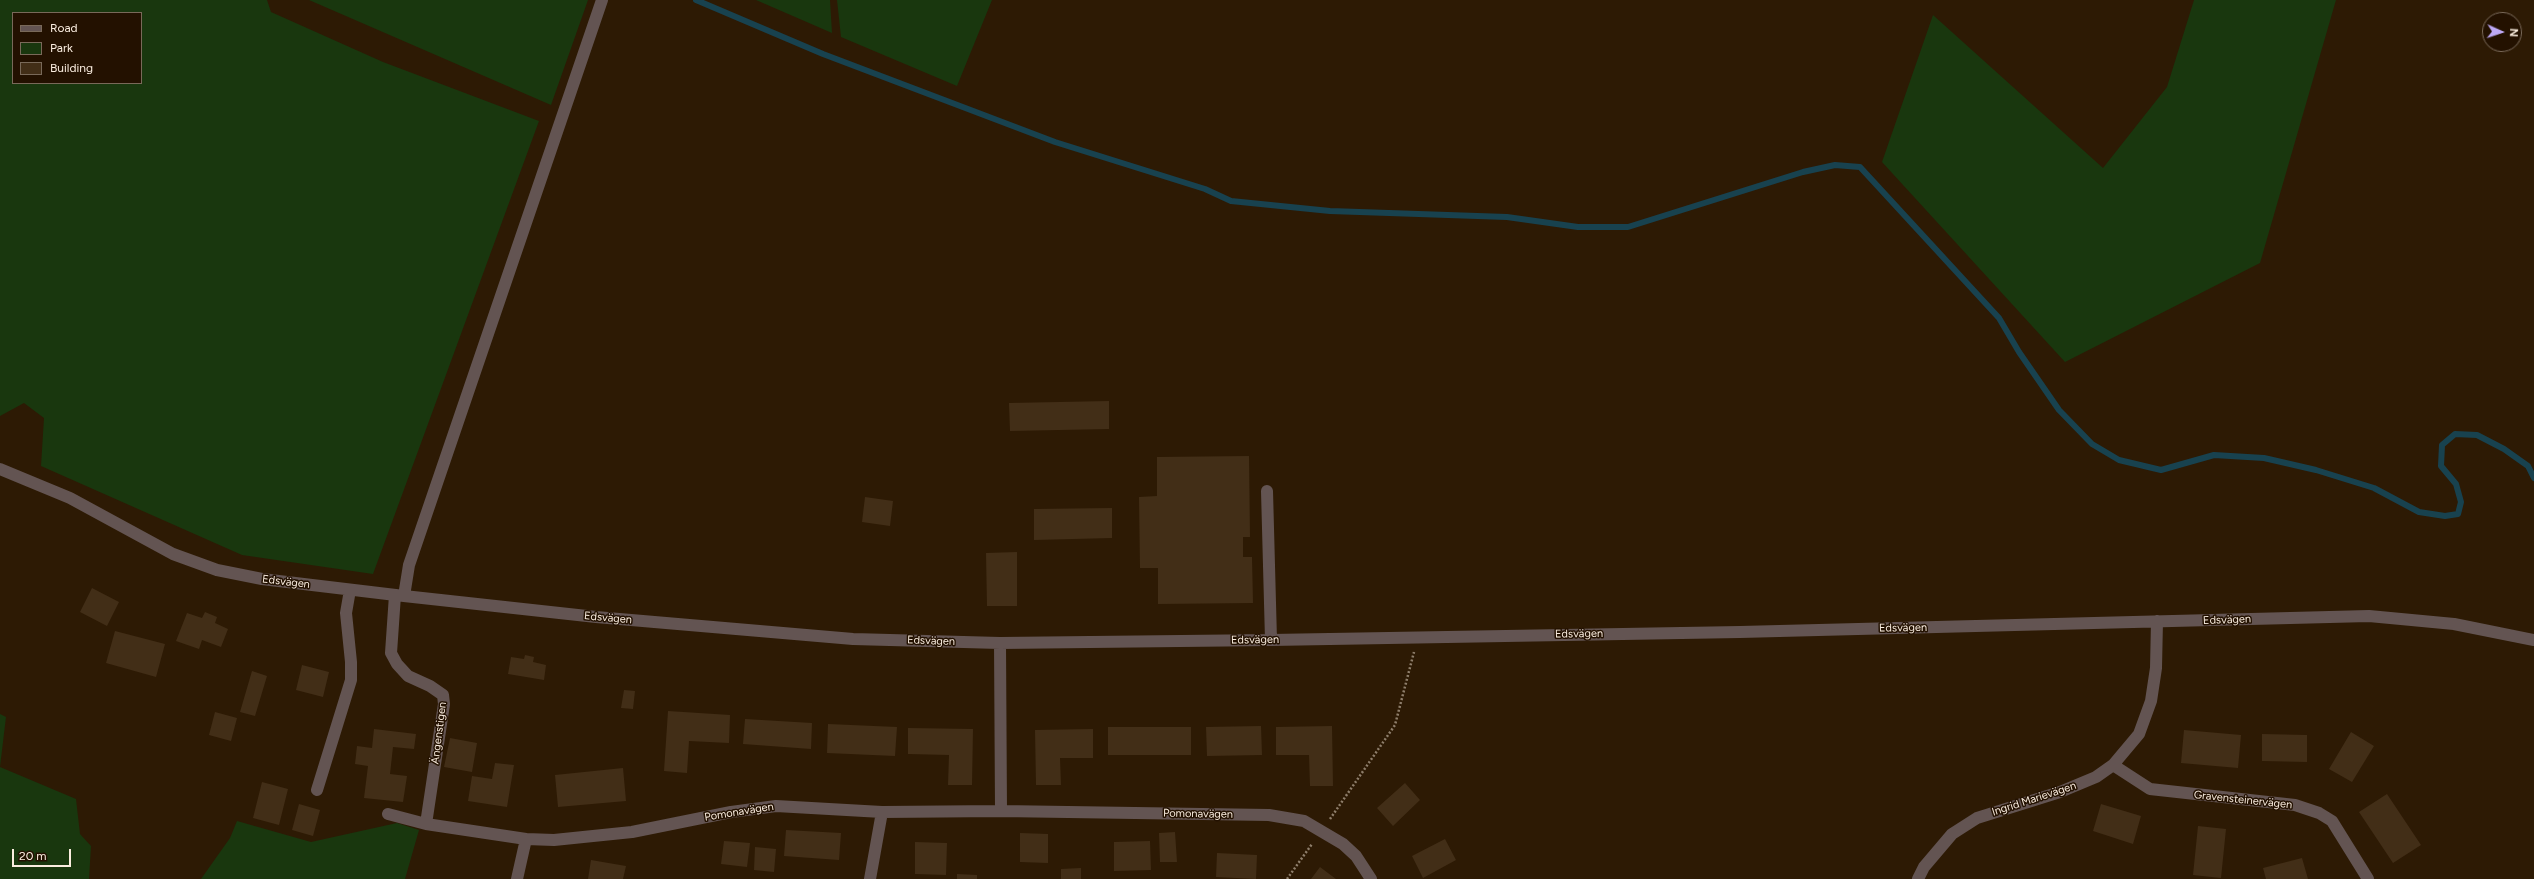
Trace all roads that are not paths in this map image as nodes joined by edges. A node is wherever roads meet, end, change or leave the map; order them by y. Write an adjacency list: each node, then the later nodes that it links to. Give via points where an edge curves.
1 (602, 0): 5 (street)
2 (0, 469): 4 (street, Edsvägen, via 70,498 173,554 217,570 262,579)
3 (1267, 491): 7 (street)
4 (350, 590): 5 (street, Edsvägen); 11 (street, via 346,613 351,680)
5 (400, 596): 9 (street, Edsvägen, via 596,617 853,639); 15 (street, Ängenstigen, via 392,653 408,676 443,695 444,704)
6 (2157, 621): 7 (street, Edsvägen); 8 (street, Edsvägen, via 2369,616 2454,624); 10 (street, Ingrid Marievägen, via 2156,668 2151,701 2139,734)
7 (1271, 640): 9 (street, Edsvägen)
8 (2534, 640)
9 (1000, 643): 12 (street)
10 (2113, 766): 20 (street, Ingrid Marievägen, via 2096,777 2060,792 1977,818 1952,834 1924,867); 21 (street, Gravensteinervägen, via 2150,789 2295,805 2319,813 2332,822)
11 (317, 790)
12 (1001, 811): 13 (street, Pomonavägen); 19 (street, Pomonavägen, via 1269,815 1304,821 1322,830 1356,856)
13 (882, 812): 16 (street, Pomonavägen, via 776,806 731,812 632,832 554,840); 18 (street)
14 (388, 814): 15 (street, Pomonavägen)
15 (426, 824): 16 (street, Pomonavägen)
16 (526, 840): 17 (street)
17 (517, 879)
18 (870, 879)
19 (1372, 879)
20 (1918, 879)
21 (2368, 879)

